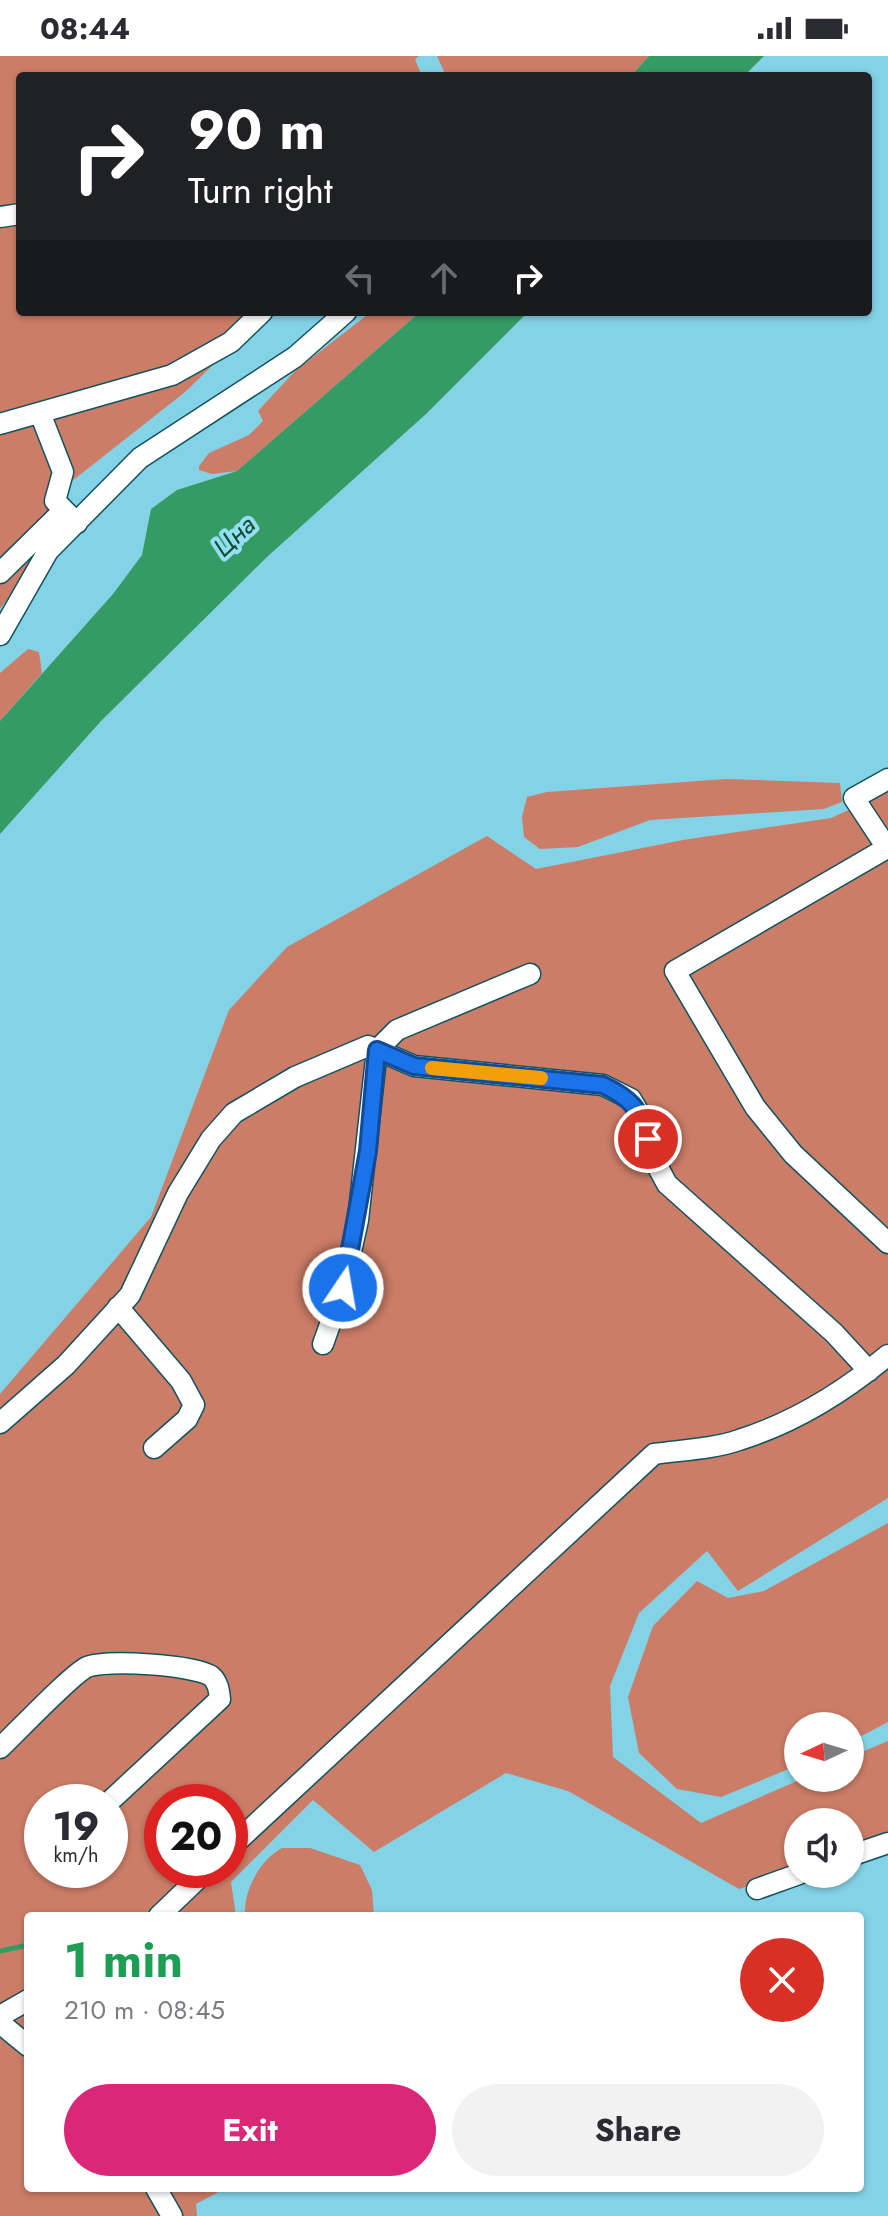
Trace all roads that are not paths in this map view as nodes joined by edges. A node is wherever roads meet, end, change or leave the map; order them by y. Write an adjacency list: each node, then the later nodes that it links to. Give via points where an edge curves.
1 (258, 316): 3 (lane, via 231,342 172,375)
2 (341, 316): 5 (lane, via 295,357 140,458)
3 (40, 413): 4 (lane); 5 (lane, via 63,472 55,501)
4 (0, 424)
5 (70, 516): 6 (lane); 7 (lane)
6 (0, 573)
7 (0, 635)
8 (888, 779): 11 (lane, via 854,798 887,848 675,971 755,1107 793,1154)
9 (530, 974): 10 (lane, via 397,1030)
10 (377, 1050): 12 (lane, via 368,1046 295,1077 234,1113 186,1179 130,1295); 13 (lane, via 358,1220 343,1288); 15 (lane, via 414,1066 603,1085 631,1099 667,1184 834,1333)
11 (888, 1243)
12 (118, 1307): 16 (lane, via 66,1365); 17 (lane, via 181,1381 194,1405 187,1419)
13 (323, 1344)
14 (888, 1355): 15 (lane)
15 (869, 1371): 20 (lane, via 800,1415 738,1441 654,1454)
16 (0, 1423)
17 (154, 1448)
18 (0, 1748): 19 (lane, via 86,1667 113,1663 210,1675 220,1699)
19 (128, 1784)
20 (248, 1831)
21 (888, 1843): 22 (lane)
22 (864, 1851)
23 (784, 1879): 25 (lane)
24 (188, 1888): 26 (lane)
25 (757, 1889)
26 (163, 1912)
27 (24, 2002): 28 (lane)
28 (0, 2016)
29 (0, 2023): 30 (lane)
30 (24, 2043)
31 (158, 2192): 32 (lane)
32 (172, 2216)

